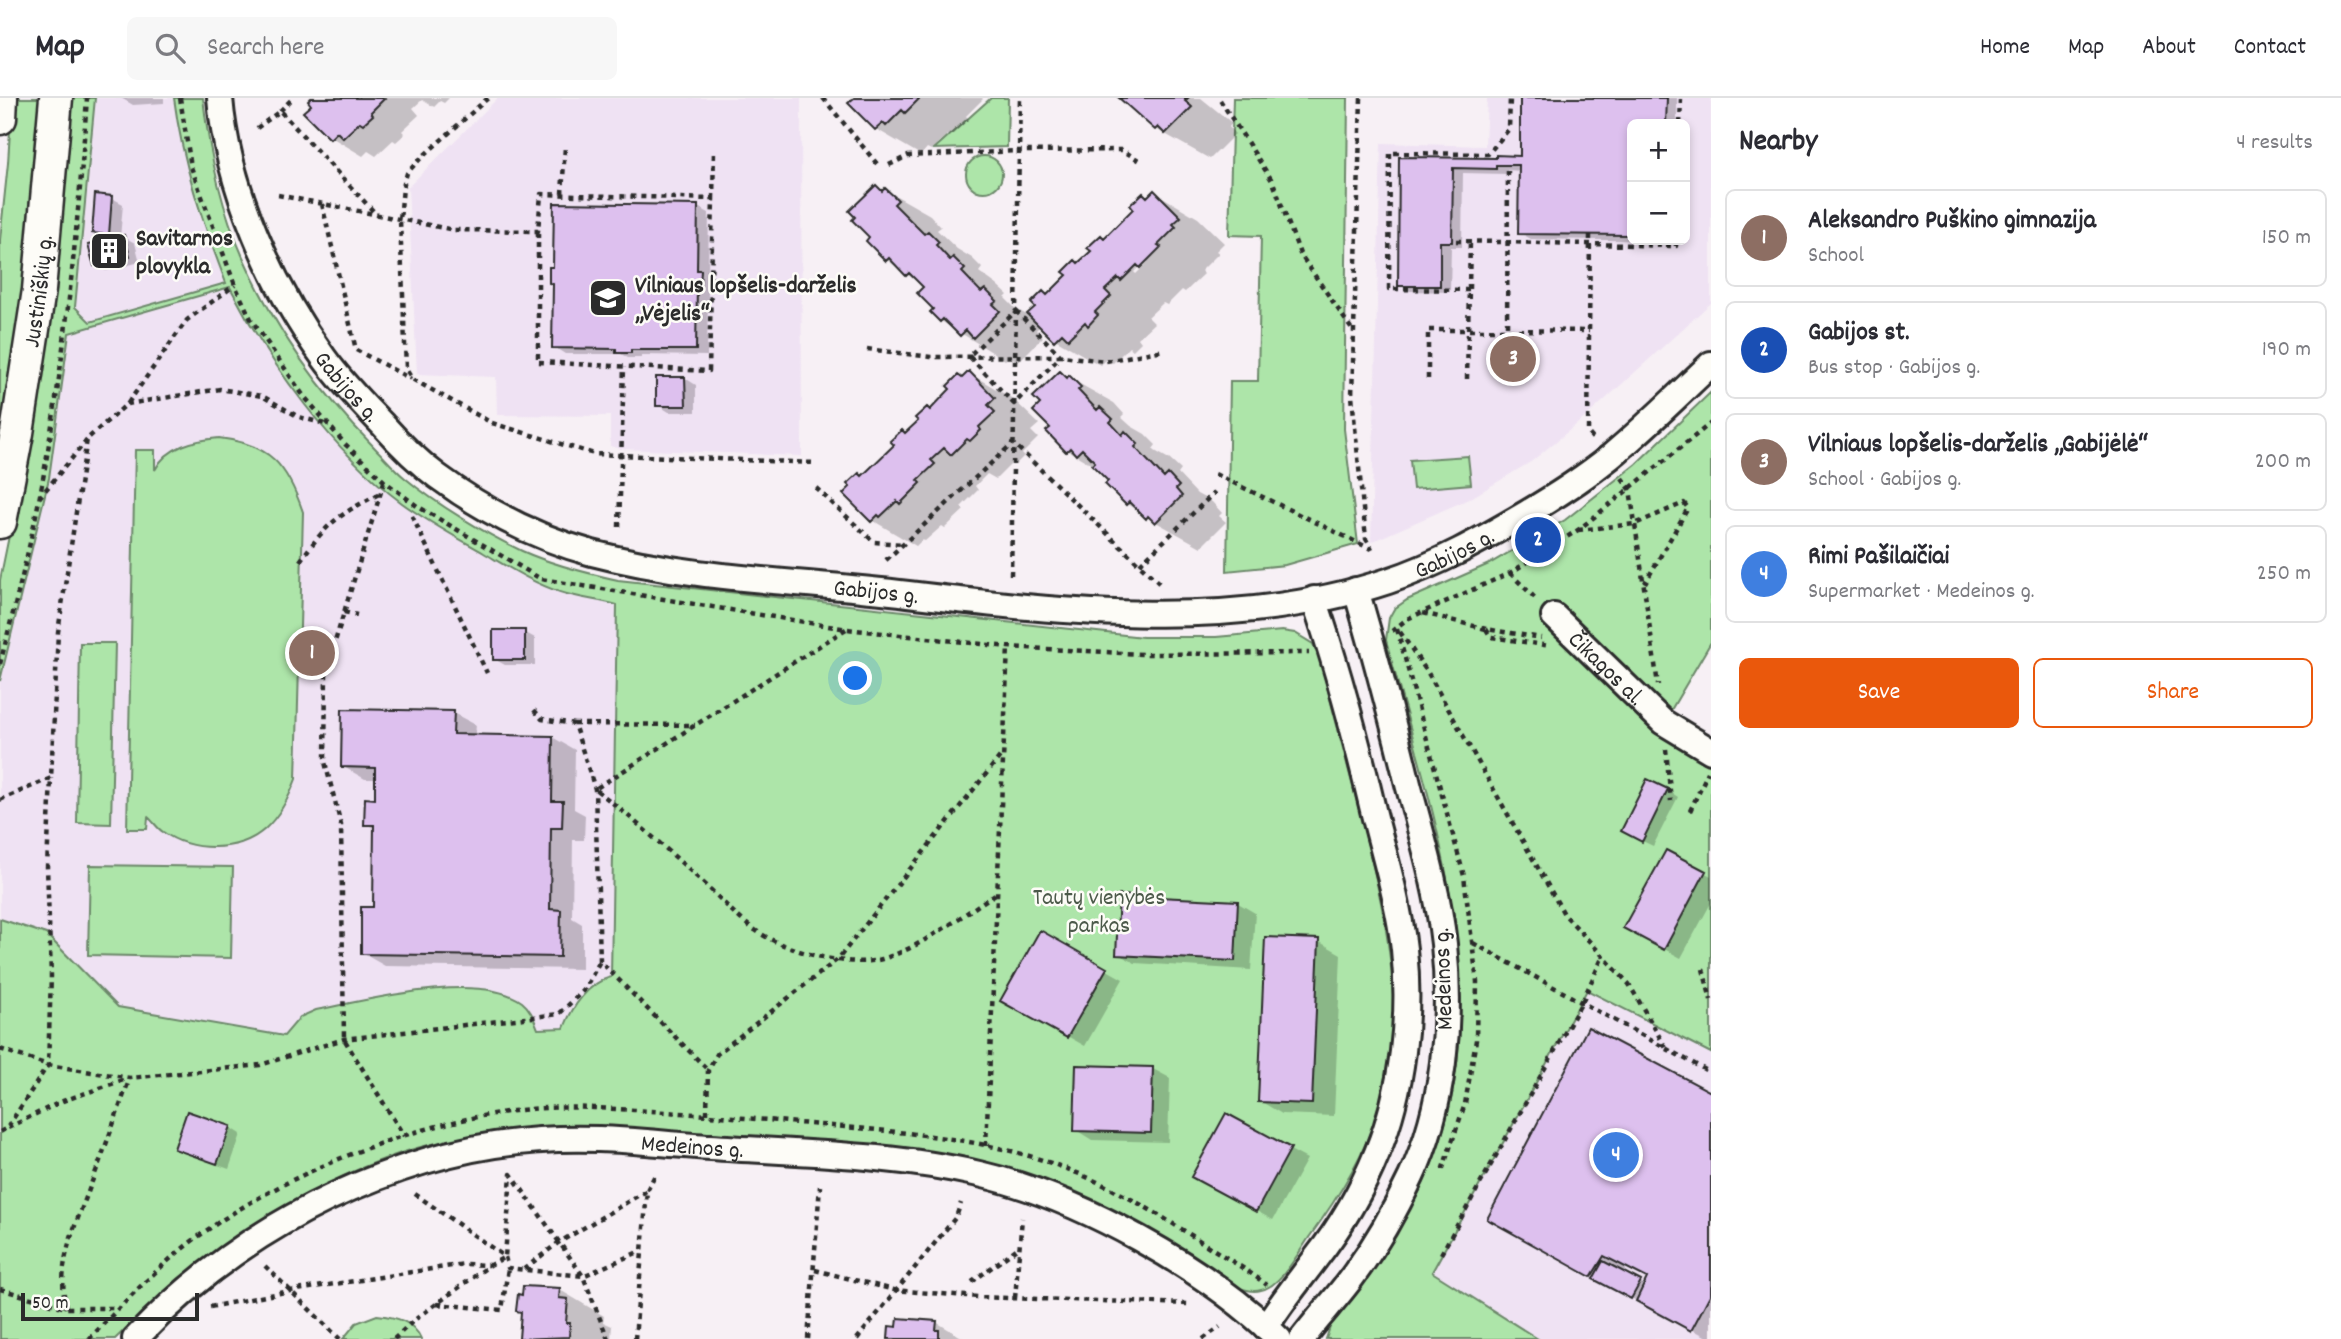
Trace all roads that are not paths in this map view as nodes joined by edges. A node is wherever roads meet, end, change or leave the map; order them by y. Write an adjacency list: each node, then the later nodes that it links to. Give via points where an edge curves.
1 (1, 98): 4 (main road)
2 (55, 98): 6 (main road, Justiniškių g., via 39,290)
3 (220, 98): 8 (street, Gabijos g., via 232,164 259,242 290,305 323,357 369,411 435,475 543,536 643,565 1011,606 1213,612)
4 (0, 118)
5 (1711, 365): 7 (street, Gabijos g., via 1609,458 1563,492 1457,554)
6 (0, 522)
7 (1356, 590): 8 (street, Gabijos g.); 13 (street, Medeinos g., via 1437,903 1444,944 1445,1036 1428,1132 1412,1175 1361,1264)
8 (1314, 599): 11 (street, Medeinos g., via 1364,771 1404,948 1406,993 1399,1077 1377,1154 1355,1199 1283,1299)
9 (1554, 616): 10 (street, Čikagos al., via 1663,722)
10 (1711, 751)
11 (1272, 1333): 12 (street, Medeinos g., via 1180,1263 1133,1235 1047,1197 981,1175 822,1154 597,1139 474,1149 427,1160 333,1195 288,1217 216,1265)
12 (135, 1339)
13 (1302, 1339)

